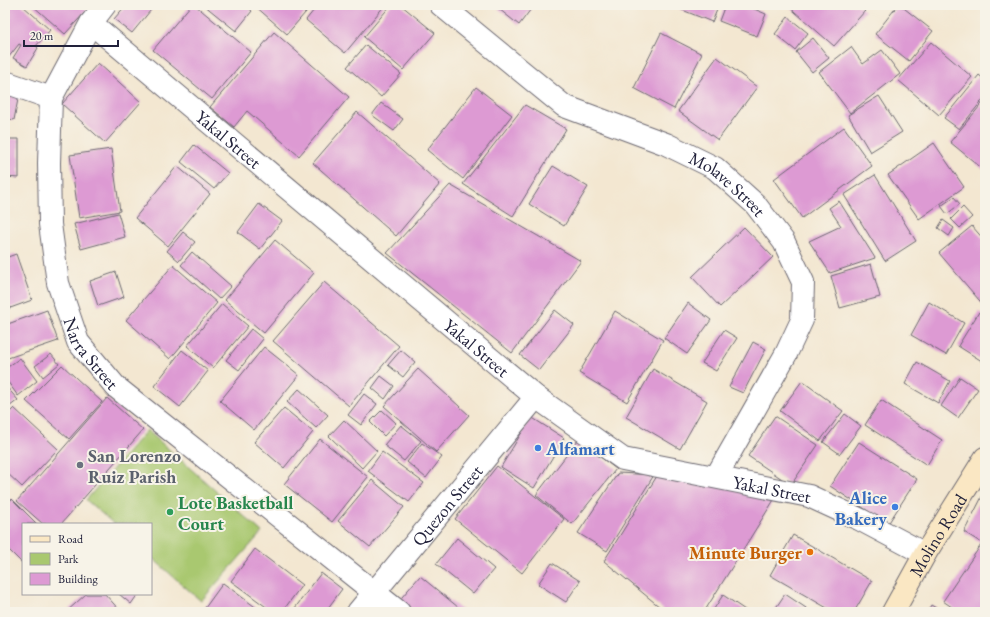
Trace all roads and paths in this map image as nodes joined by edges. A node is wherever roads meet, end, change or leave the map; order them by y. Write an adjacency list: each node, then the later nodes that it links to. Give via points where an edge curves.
1 (105, 5): 3 (street, Narra Street)
2 (441, 5): 8 (street, Molave Street, via 564,106 666,144 715,168 754,204 784,242 802,282 802,320 786,354)
3 (91, 23): 5 (street, Narra Street); 6 (street, Yakal Street)
4 (5, 82): 5 (street)
5 (51, 98): 10 (street, Narra Street, via 50,224 58,283 78,342 116,387)
6 (536, 397): 8 (street, Yakal Street, via 623,459); 10 (street, Quezon Street)
7 (985, 458): 9 (main road, Molino Road)
8 (716, 477): 9 (street, Yakal Street, via 809,496)
9 (925, 554): 13 (main road, Molino Road)
10 (373, 592): 11 (street, Quezon Street); 12 (street, Narra Street)
11 (358, 612)
12 (399, 612)
13 (893, 612)

